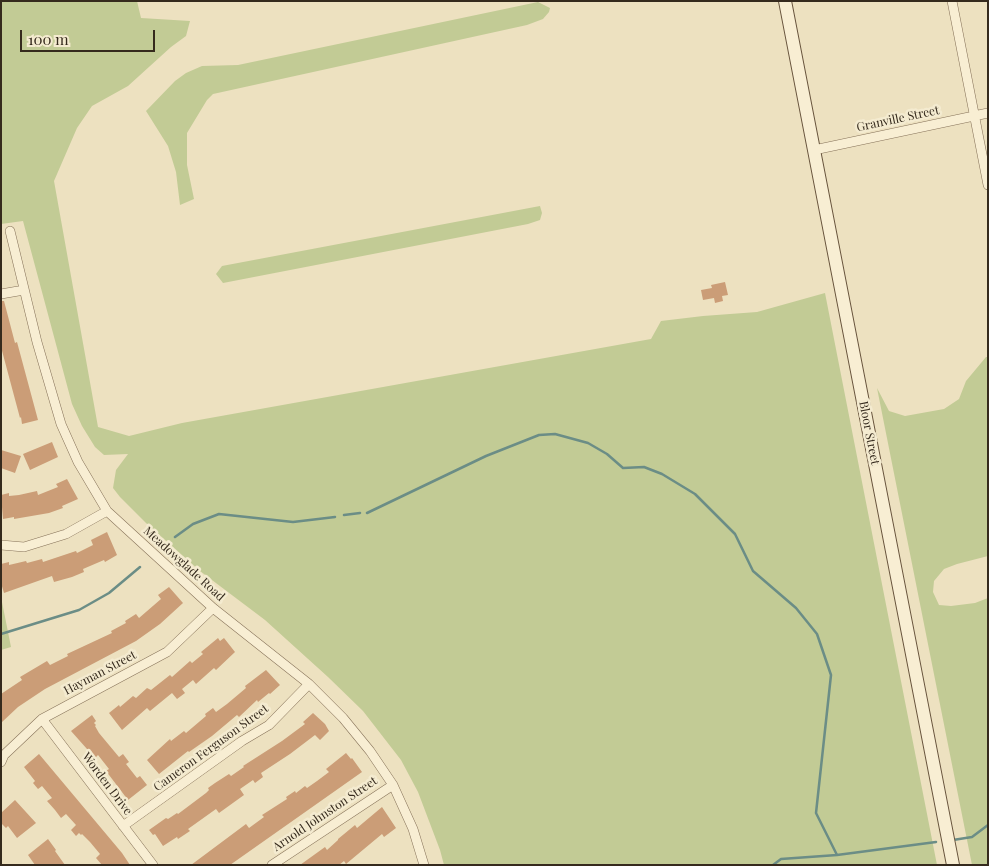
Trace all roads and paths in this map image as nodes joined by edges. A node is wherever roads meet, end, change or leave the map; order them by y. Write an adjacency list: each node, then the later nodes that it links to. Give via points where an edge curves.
1 (785, 1): 5 (main road, Bloor Street)
2 (952, 1): 4 (street)
3 (988, 113): 4 (street, Granville Street)
4 (974, 116): 5 (street, Granville Street); 6 (street)
5 (814, 150): 21 (main road, Bloor Street)
6 (988, 185)
7 (10, 231): 8 (street, Meadowglade Road)
8 (24, 290): 9 (street); 10 (street, Meadowglade Road, via 61,424 78,462)
9 (1, 294)
10 (107, 511): 11 (street, via 66,534 24,546); 12 (street, Meadowglade Road)
11 (1, 545)
12 (213, 608): 13 (street, Meadowglade Road); 14 (street, Hayman Street, via 166,652)
13 (310, 684): 16 (street, Meadowglade Road, via 343,718); 17 (street, Cameron Ferguson Street, via 268,725)
14 (42, 719): 15 (street, Hayman Street); 17 (street, Worden Drive)
15 (1, 762)
16 (393, 784): 19 (street, Arnold Johnston Street); 20 (street, Meadowglade Road)
17 (123, 826): 18 (street, Worden Drive)
18 (153, 865)
19 (272, 865)
20 (424, 865)
21 (953, 865)

